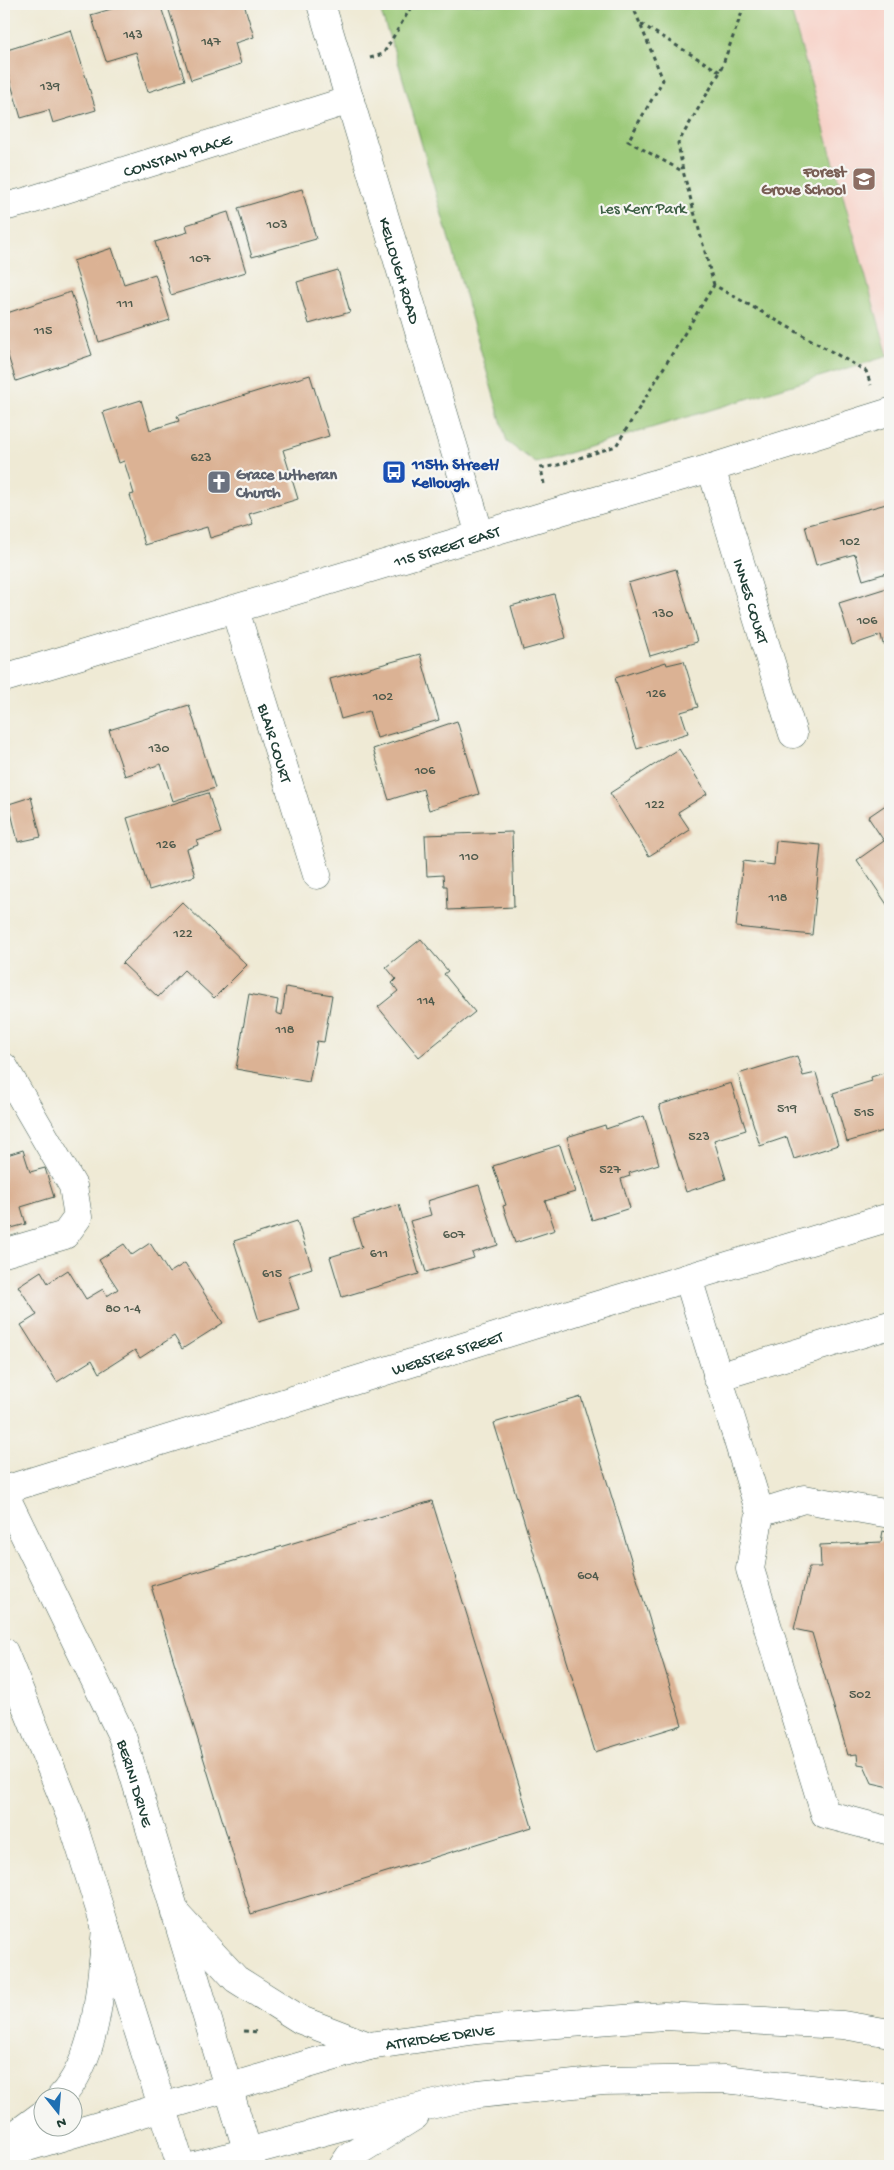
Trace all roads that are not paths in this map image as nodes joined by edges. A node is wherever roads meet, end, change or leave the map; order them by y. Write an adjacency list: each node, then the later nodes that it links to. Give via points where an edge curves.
1 (321, 4): 2 (street, KELLOUGH ROAD)
2 (350, 100): 3 (street, CONSTAIN PLACE); 6 (street, KELLOUGH ROAD)
3 (4, 206)
4 (890, 412): 5 (street, 115 STREET EAST)
5 (711, 468): 6 (street, 115 STREET EAST); 9 (street, INNES COURT)
6 (480, 535): 7 (street, 115 STREET EAST)
7 (235, 610): 8 (street, 115 STREET EAST); 10 (street, BLAIR COURT)
8 (4, 678)
9 (793, 734)
10 (316, 875)
11 (4, 1068): 13 (street, via 73,1186 78,1217 65,1235)
12 (890, 1217): 14 (street, WEBSTER STREET)
13 (4, 1253)
14 (688, 1278): 16 (street); 17 (street, WEBSTER STREET)
15 (890, 1325): 16 (street)
16 (717, 1377): 18 (street)
17 (4, 1492): 22 (street, BERINI DRIVE, via 122,1736)
18 (760, 1513): 19 (street, via 804,1499); 21 (street, via 750,1569 825,1814)
19 (890, 1514)
20 (4, 1652): 23 (street, via 70,1815)
21 (890, 1831)
22 (175, 1914): 25 (street, via 236,1979 301,2020); 27 (street, BERINI DRIVE)
23 (106, 1928): 26 (street, via 92,2032 83,2060); 30 (street)
24 (890, 2033): 25 (street, ATTRIDGE DRIVE, via 843,2025 664,2016 476,2030)
25 (370, 2046): 27 (street, ATTRIDGE DRIVE)
26 (68, 2088)
27 (229, 2088): 30 (street, ATTRIDGE DRIVE); 34 (street, BERINI DRIVE)
28 (890, 2098): 29 (street, via 716,2079 603,2081 478,2094)
29 (434, 2104): 34 (street); 37 (street, via 349,2157)
30 (162, 2106): 33 (street, ATTRIDGE DRIVE); 35 (street)
31 (32, 2122): 32 (street)
32 (4, 2143)
33 (4, 2154)
34 (250, 2159): 36 (street)
35 (181, 2166)
36 (196, 2166)
37 (343, 2166)

